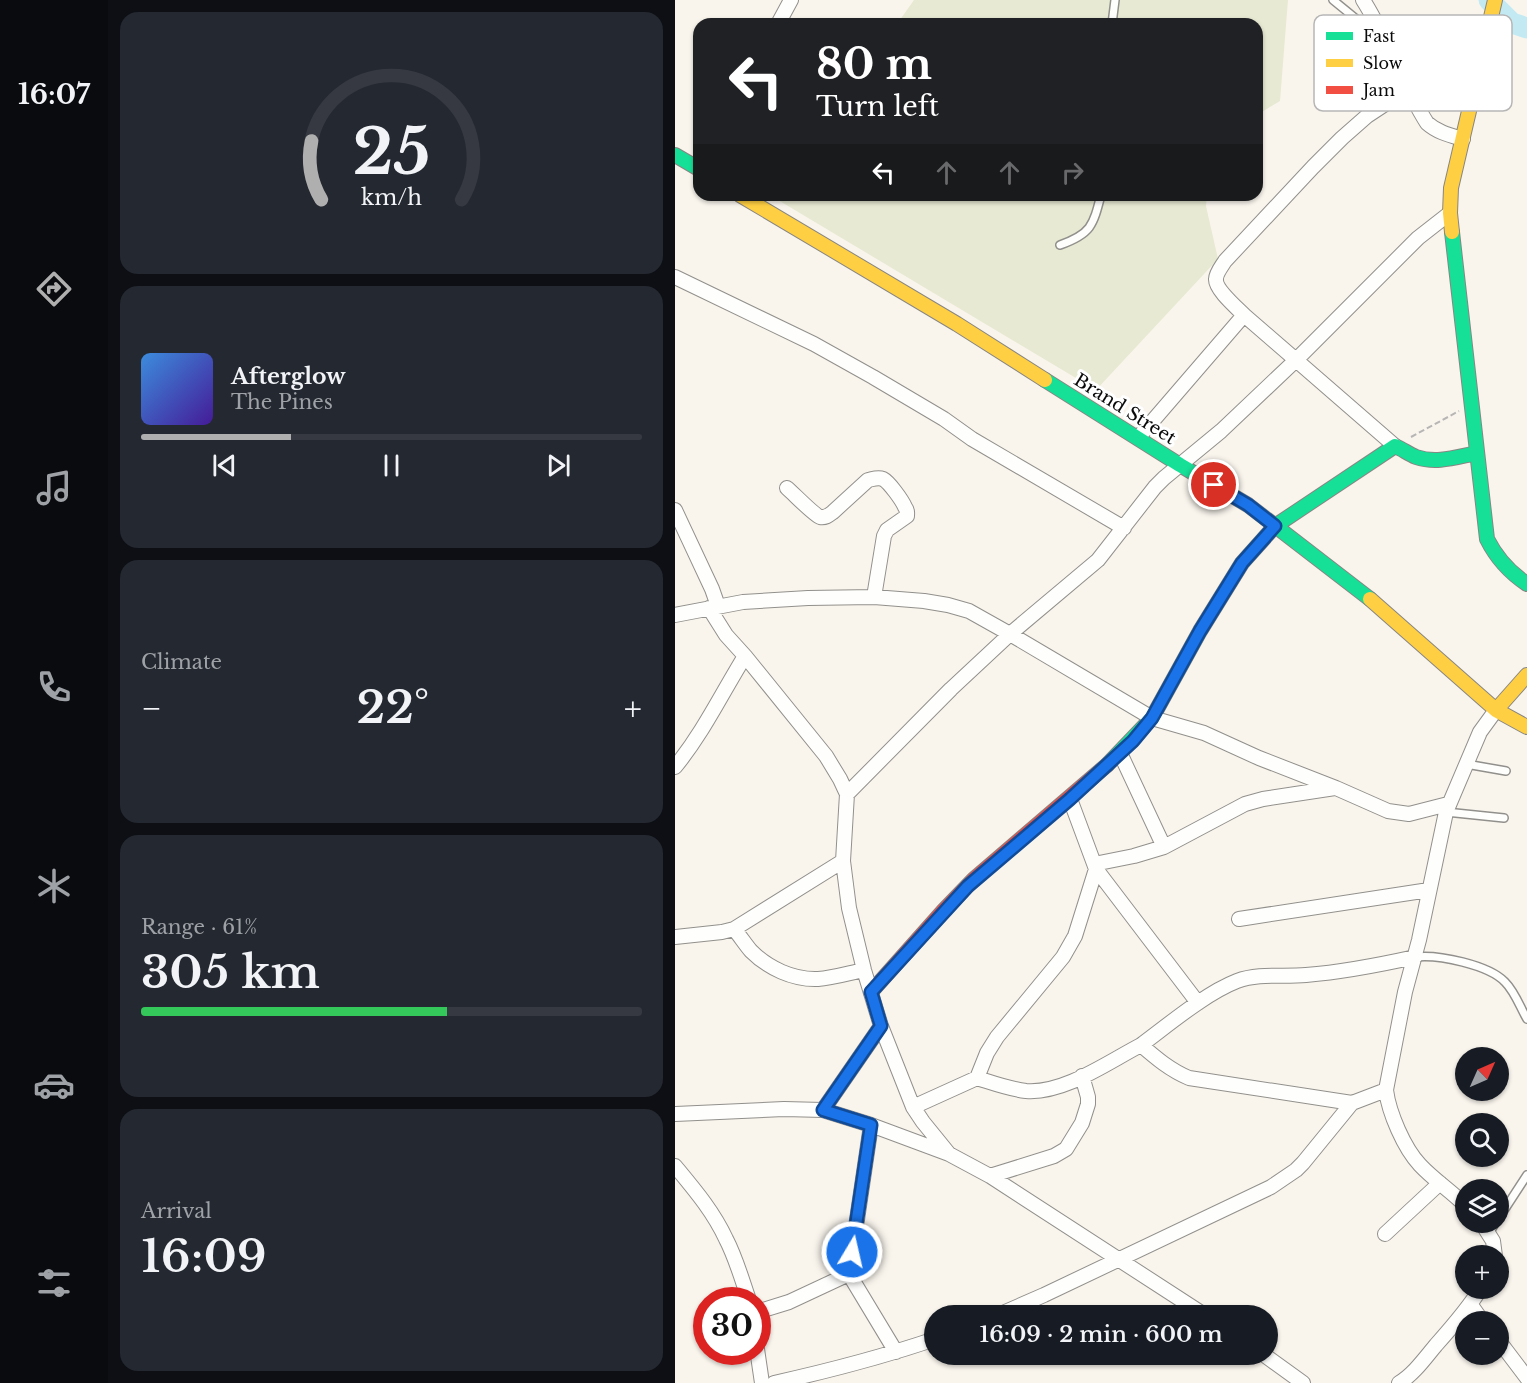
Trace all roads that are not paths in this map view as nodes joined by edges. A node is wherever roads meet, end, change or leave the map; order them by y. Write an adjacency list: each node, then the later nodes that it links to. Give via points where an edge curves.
1 (791, 0): 9 (street)
2 (1115, 0): 10 (lane)
3 (1332, 0): 6 (lane)
4 (1363, 0): 7 (street)
5 (1495, 0): 8 (street)
6 (1351, 15)
7 (1371, 15)
8 (1492, 15)
9 (781, 18)
10 (1113, 18)
11 (1375, 111): 22 (street, via 1313,167 1225,261 1215,281)
12 (1420, 111): 14 (street, via 1433,129)
13 (1470, 111): 14 (street)
14 (1463, 139): 19 (street, via 1451,188)
15 (675, 155): 16 (street)
16 (693, 162)
17 (750, 201): 24 (street, Brand Street)
18 (1099, 201): 20 (lane, via 1086,232)
19 (1450, 213): 23 (street, via 1418,238); 26 (street)
20 (1060, 245)
21 (675, 277): 31 (street, via 814,344)
22 (1243, 315): 23 (street); 24 (street)
23 (1296, 360): 25 (street); 27 (street)
24 (1138, 438): 27 (street, Brand Street)
25 (1395, 446): 26 (street, via 1432,461); 30 (street)
26 (1477, 453): 32 (street, via 1487,539 1494,556)
27 (1180, 465): 30 (street, Brand Street, via 1248,505); 31 (street, via 1155,487)
28 (787, 488): 33 (street, via 816,514 827,517 868,480 882,478 888,483 906,507 907,516 884,536)
29 (675, 510): 34 (street, via 712,589)
30 (1275, 526): 39 (street, Brand Street, via 1363,594); 40 (street, via 1242,563)
31 (1124, 528): 36 (street, via 1098,560)
32 (1527, 584)
33 (874, 597): 34 (street, via 743,602); 36 (street, via 948,605 969,611)
34 (714, 607): 35 (street); 37 (street, via 726,635)
35 (675, 615)
36 (1010, 634): 40 (street); 47 (street)
37 (745, 656): 44 (street, via 690,749); 47 (street, via 826,756)
38 (1527, 675): 39 (street)
39 (1496, 710): 41 (street, Brand Street); 43 (street, via 1480,732)
40 (1152, 718): 42 (street); 46 (street, via 1204,733)
41 (1527, 727)
42 (1120, 753): 48 (street); 51 (street)
43 (1466, 764): 45 (lane); 49 (street)
44 (675, 767)
45 (1506, 771)
46 (1336, 788): 49 (street, via 1388,811 1409,814); 51 (street, via 1245,804)
47 (847, 794): 52 (street)
48 (1070, 799): 53 (street); 60 (street, via 968,886)
49 (1447, 808): 50 (lane); 54 (street)
50 (1504, 818)
51 (1164, 847): 53 (street)
52 (843, 861): 56 (street); 59 (street)
53 (1095, 867): 61 (street); 66 (street, via 1071,945 997,1037)
54 (1429, 890): 55 (street); 58 (street)
55 (1239, 919)
56 (734, 928): 57 (street, via 722,933); 59 (street, via 750,950 775,970 820,979)
57 (675, 936)
58 (1415, 957): 61 (street, via 1336,972 1250,978); 62 (lane, via 1437,958 1495,974 1512,990); 67 (street)
59 (864, 970): 60 (street)
60 (871, 992): 63 (street)
61 (1198, 1003): 64 (street)
62 (1527, 1019)
63 (881, 1026): 69 (street); 70 (street)
64 (1141, 1045): 65 (street); 68 (street, via 1163,1064 1189,1078)
65 (1082, 1076): 66 (street, via 1058,1087 1034,1091); 76 (street, via 1088,1104 1066,1149)
66 (977, 1078): 69 (street)
67 (1386, 1090): 68 (street); 77 (street, via 1401,1135 1418,1163)
68 (1352, 1102): 81 (street, via 1303,1163 1285,1178)
69 (913, 1107): 73 (street)
70 (823, 1110): 71 (street); 72 (street)
71 (675, 1114)
72 (871, 1125): 73 (street); 82 (street)
73 (949, 1154): 76 (street)
74 (675, 1166): 83 (street, via 719,1224)
75 (1527, 1175): 79 (lane)
76 (990, 1176): 81 (street)
77 (1440, 1183): 78 (street); 80 (street)
78 (1455, 1196)
79 (1509, 1203)
80 (1385, 1234)
81 (1117, 1259): 85 (street); 86 (street)
82 (849, 1274): 88 (street); 91 (street)
83 (745, 1287)
84 (1475, 1299): 87 (street)
85 (1021, 1305)
86 (1189, 1305)
87 (1471, 1305): 89 (street); 99 (street)
88 (771, 1308)
89 (1475, 1311)
90 (924, 1343): 91 (street)
91 (896, 1352): 97 (street)
92 (1509, 1354): 95 (street)
93 (759, 1365): 96 (street)
94 (1278, 1365): 98 (street)
95 (1527, 1378)
96 (762, 1383)
97 (774, 1383)
98 (1303, 1383)
99 (1400, 1383)

